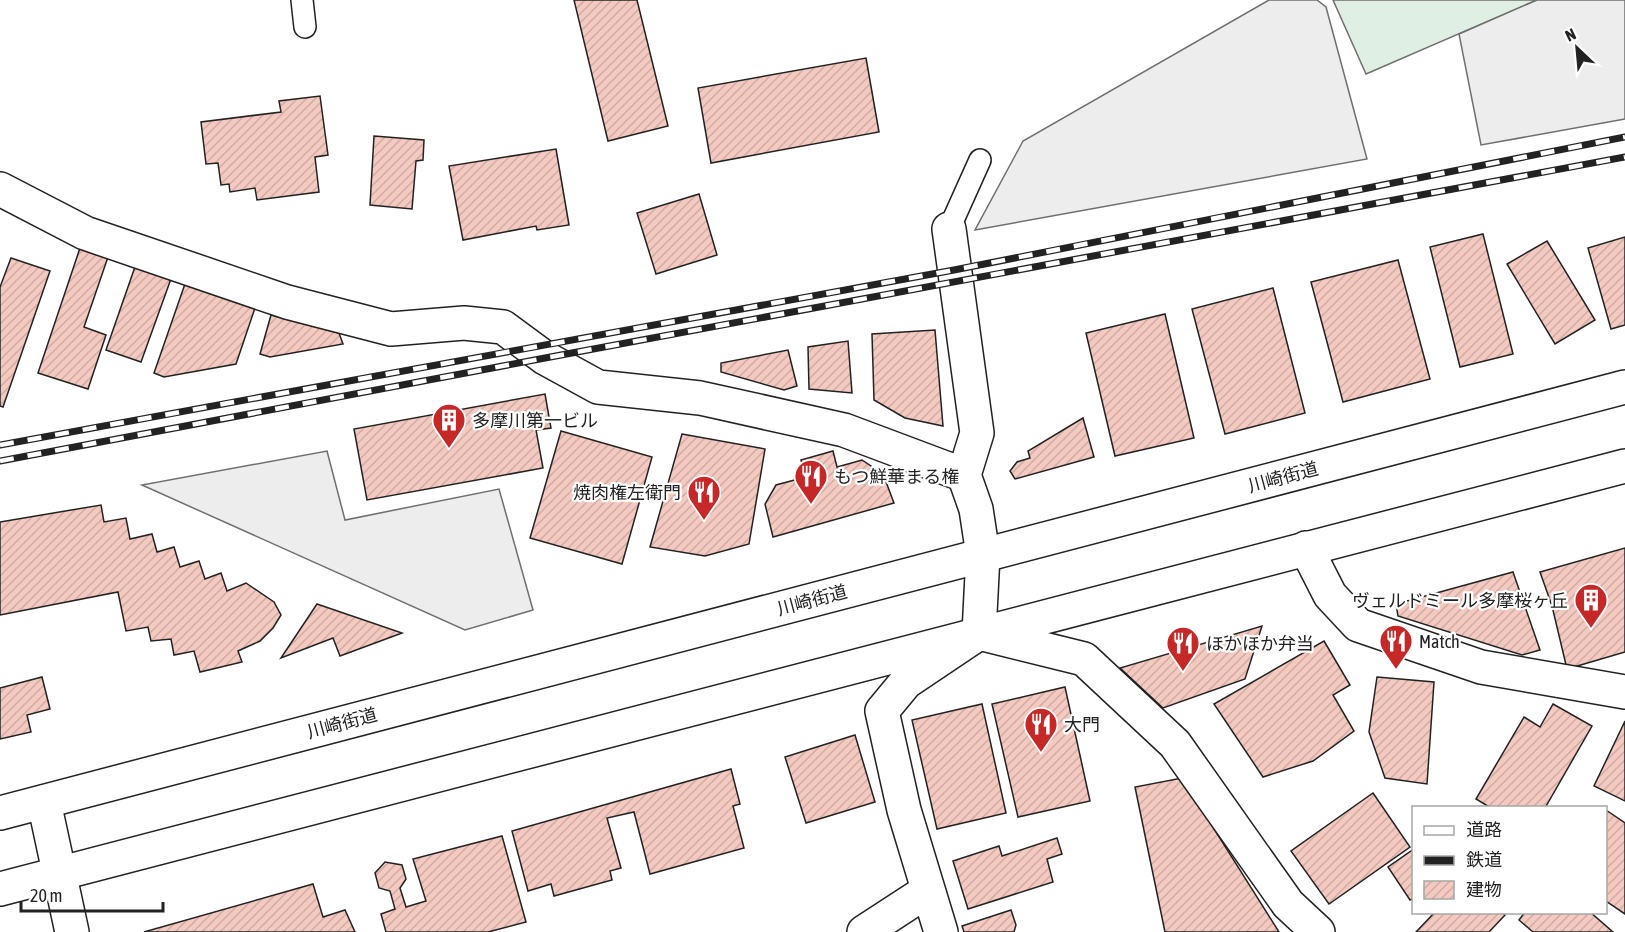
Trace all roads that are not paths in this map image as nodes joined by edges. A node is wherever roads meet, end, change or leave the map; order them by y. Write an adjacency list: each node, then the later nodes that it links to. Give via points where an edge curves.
1 (302, 0): 2 (lane)
2 (305, 27)
3 (980, 160): 5 (lane)
4 (0, 189): 8 (main road, via 85,233 287,302 391,328 464,323 503,327 545,358 598,387 700,398 844,430)
5 (949, 229): 8 (main road, via 977,433)
6 (1625, 387): 10 (main road, 川崎街道)
7 (1625, 466): 9 (main road)
8 (964, 475): 10 (main road, via 976,510)
9 (1306, 548): 11 (main road); 12 (main road, via 1330,595 1358,625 1481,667)
10 (983, 555): 11 (main road); 13 (main road, 川崎街道)
11 (979, 633): 15 (main road); 17 (main road, via 906,682 882,711); 21 (main road, via 1084,659 1175,744 1288,904)
12 (1625, 692)
13 (44, 802): 14 (main road, 川崎街道); 15 (main road)
14 (0, 813)
15 (60, 874): 16 (main road); 18 (main road)
16 (0, 889)
17 (927, 891): 19 (main road); 20 (main road)
18 (72, 932)
19 (864, 932)
20 (941, 932)
21 (1318, 932)

